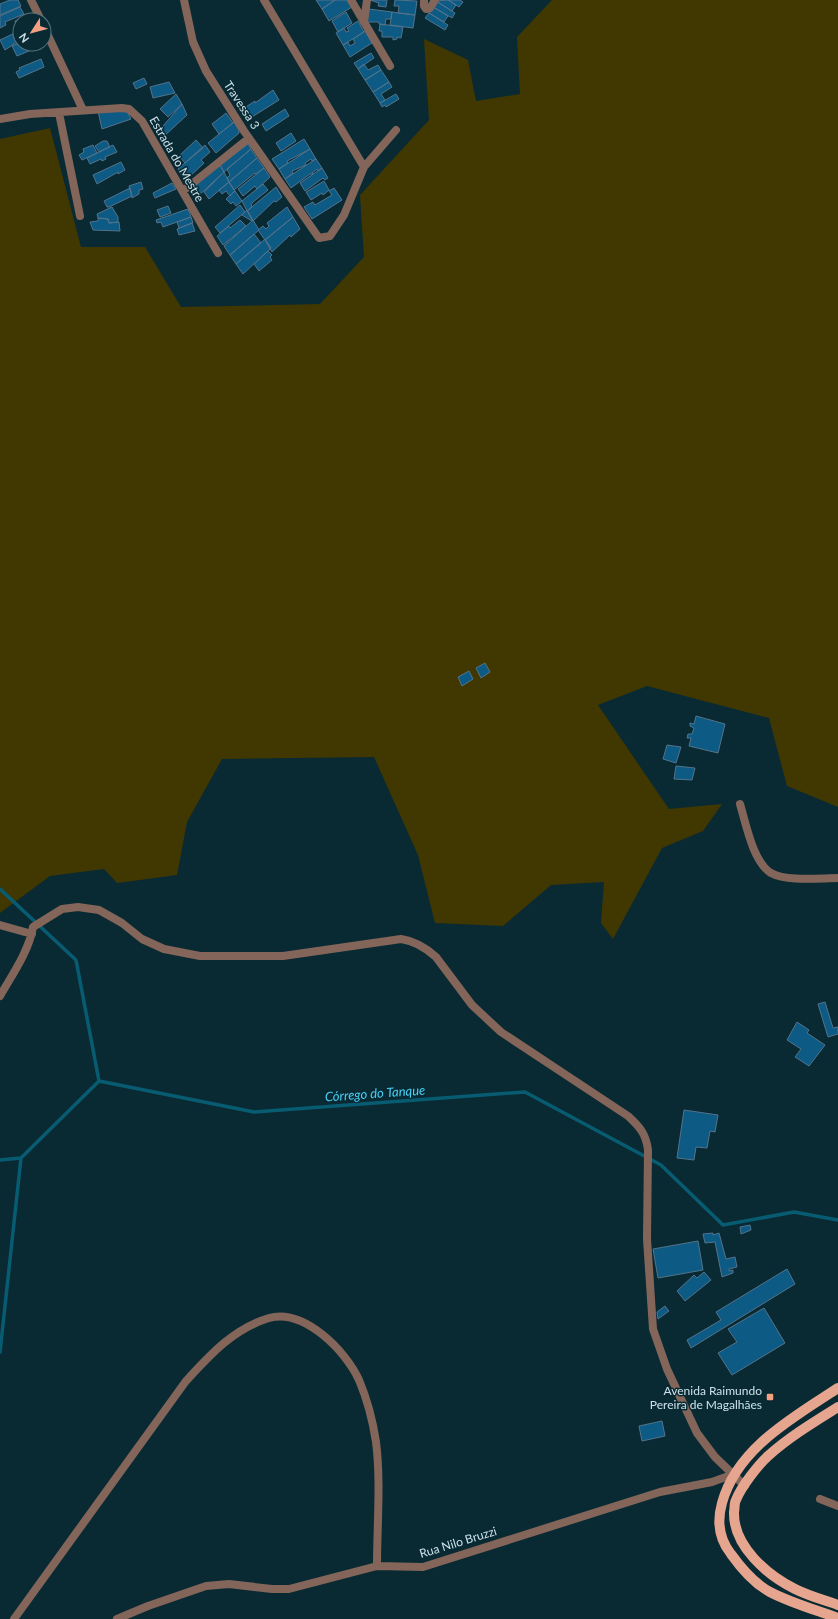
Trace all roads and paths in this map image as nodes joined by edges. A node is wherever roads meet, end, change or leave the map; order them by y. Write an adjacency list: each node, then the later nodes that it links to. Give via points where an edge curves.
1 (31, 0): 8 (street)
2 (184, 0): 16 (street, Travessa 3, via 188,25 198,55)
3 (264, 0): 17 (street)
4 (351, 0): 9 (street)
5 (367, 0): 9 (street)
6 (424, 0): 7 (street, via 426,10)
7 (435, 0)
8 (37, 12)
9 (364, 22): 11 (street)
10 (52, 44): 12 (street)
11 (390, 66)
12 (83, 110): 13 (street, Estrada do Mestre); 18 (street, Estrada do Mestre, via 122,108 136,114)
13 (59, 113): 14 (street, Estrada do Mestre); 19 (street)
14 (0, 119)
15 (396, 130): 17 (street)
16 (249, 138): 17 (street, Travessa 3, via 319,238 330,236 344,215); 18 (street)
17 (364, 167)
18 (183, 191): 20 (street, Estrada do Mestre)
19 (80, 216)
20 (218, 253)
21 (740, 804): 22 (street, via 754,850 771,873 782,877)
22 (838, 878)
23 (0, 924): 24 (street)
24 (33, 930): 25 (street); 28 (street, via 62,909 78,907 99,910 122,923 142,939 164,949 200,956 283,956 401,939 426,948 436,957 472,1005 501,1032 641,1127 648,1150 648,1239 653,1329 667,1369 697,1433 715,1457)
25 (0, 996)
26 (838, 1388): 28 (main road, via 763,1441)
27 (838, 1407): 29 (main road, via 767,1457 753,1472)
28 (734, 1474): 29 (street); 32 (street, Rua Nilo Bruzzi, via 712,1482 660,1492 423,1567); 34 (main road, via 719,1511 718,1522 727,1548 751,1577 769,1592)
29 (745, 1486): 33 (main road, via 735,1500 734,1523 743,1544 773,1575 795,1589)
30 (820, 1499): 31 (street)
31 (838, 1506)
32 (377, 1566): 35 (street, via 376,1442 359,1380 345,1358 309,1324 291,1317 270,1318 241,1329 214,1350 186,1381); 36 (street, Rua Nilo Bruzzi, via 289,1589 229,1584 206,1586)
33 (838, 1605)
34 (838, 1618)
35 (14, 1619)
36 (117, 1619)

